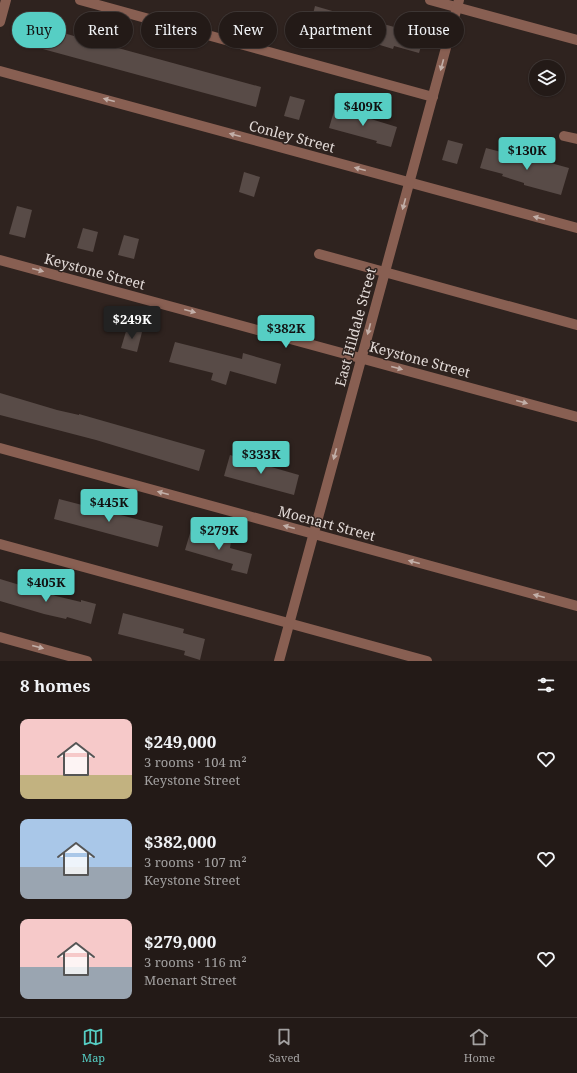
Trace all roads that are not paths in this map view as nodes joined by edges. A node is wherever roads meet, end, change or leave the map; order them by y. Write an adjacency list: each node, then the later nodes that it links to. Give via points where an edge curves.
1 (6, 0): 5 (street)
2 (80, 0): 8 (street)
3 (430, 0): 4 (street)
4 (458, 4): 6 (street); 8 (street, East Hildale Street, one-way to 8)
5 (0, 22)
6 (577, 40)
7 (0, 71): 11 (street, Conley Street, one-way to 7)
8 (433, 97): 11 (street, East Hildale Street)
9 (564, 136): 10 (street)
10 (577, 139)
11 (410, 182): 12 (street, Conley Street, one-way to 11); 15 (street, East Hildale Street, one-way to 15)
12 (577, 228)
13 (319, 254): 15 (street)
14 (0, 260): 17 (street, Keystone Street, one-way to 17)
15 (385, 272): 16 (street); 17 (street, East Hildale Street, one-way to 17)
16 (577, 325)
17 (362, 358): 18 (street, Keystone Street, one-way to 18); 20 (street, East Hildale Street, one-way to 20)
18 (577, 417)
19 (0, 448): 20 (street, Moenart Street, one-way to 19)
20 (313, 534): 22 (street, Moenart Street, one-way to 20); 23 (street, East Hildale Street)
21 (0, 544): 23 (street)
22 (577, 606)
23 (289, 623): 26 (street, East Hildale Street); 27 (street)
24 (0, 637): 25 (street, one-way to 25)
25 (87, 661)
26 (279, 661)
27 (427, 661)

